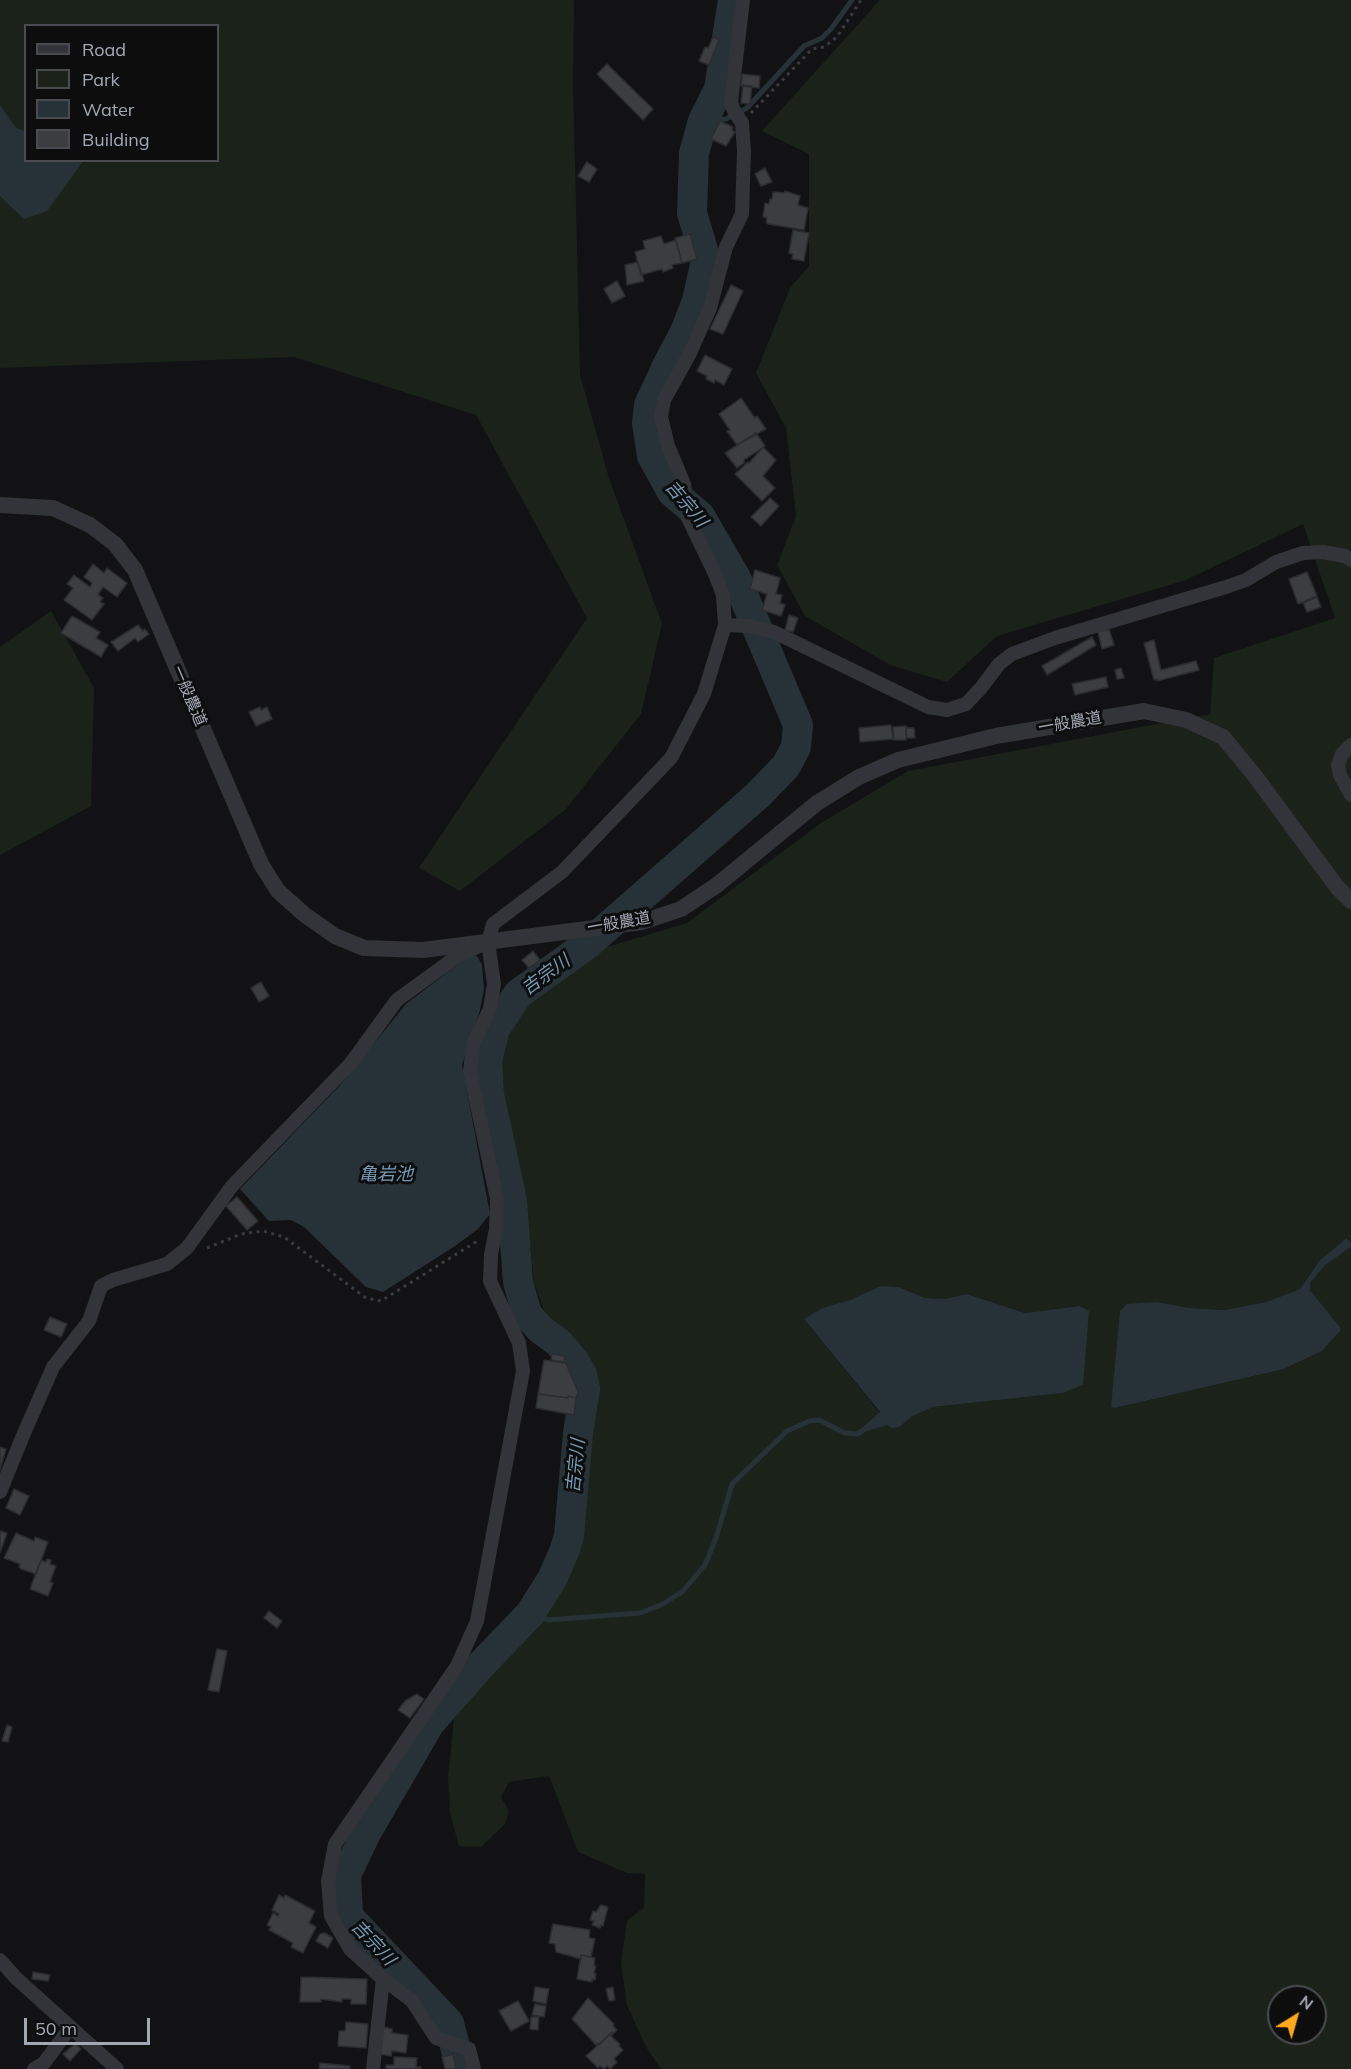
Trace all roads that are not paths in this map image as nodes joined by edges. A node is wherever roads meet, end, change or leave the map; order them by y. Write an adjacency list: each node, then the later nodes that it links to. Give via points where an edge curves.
1 (743, 0): 4 (street, via 731,102 744,151 742,214 726,247 710,308 664,400 661,417 684,484 688,518 723,595)
2 (0, 505): 8 (street, 一般農道, via 53,508 90,525 116,544 139,581 261,864 278,891 334,936 364,948 423,950)
3 (1351, 560): 4 (street, via 1323,552 1303,553 1226,587 1055,638 1012,654 966,704 947,710 928,707 774,632)
4 (725, 625): 8 (street, via 704,694 671,758 562,872 493,924)
5 (1351, 745): 6 (street, via 1338,765)
6 (1351, 795)
7 (1351, 902): 8 (street, 一般農道, via 1223,736 1186,720 1144,711 996,736 898,760 859,777 817,803 717,885 681,909 642,922)
8 (488, 942): 9 (street, via 459,955 397,1000 351,1063 232,1186 187,1248 167,1264 101,1286 89,1321 53,1367); 11 (street, via 494,984 490,1009 473,1044 470,1072 497,1199 490,1281 519,1343 523,1371 477,1621 457,1666 335,1844 328,1881 331,1916 350,1949)
9 (0, 1492)
10 (0, 1960): 12 (street)
11 (383, 1979): 15 (street); 16 (street, via 412,2001 436,2038 468,2049)
12 (70, 2028): 13 (street, via 44,2063); 14 (street)
13 (34, 2069)
14 (117, 2069)
15 (373, 2069)
16 (474, 2069)

